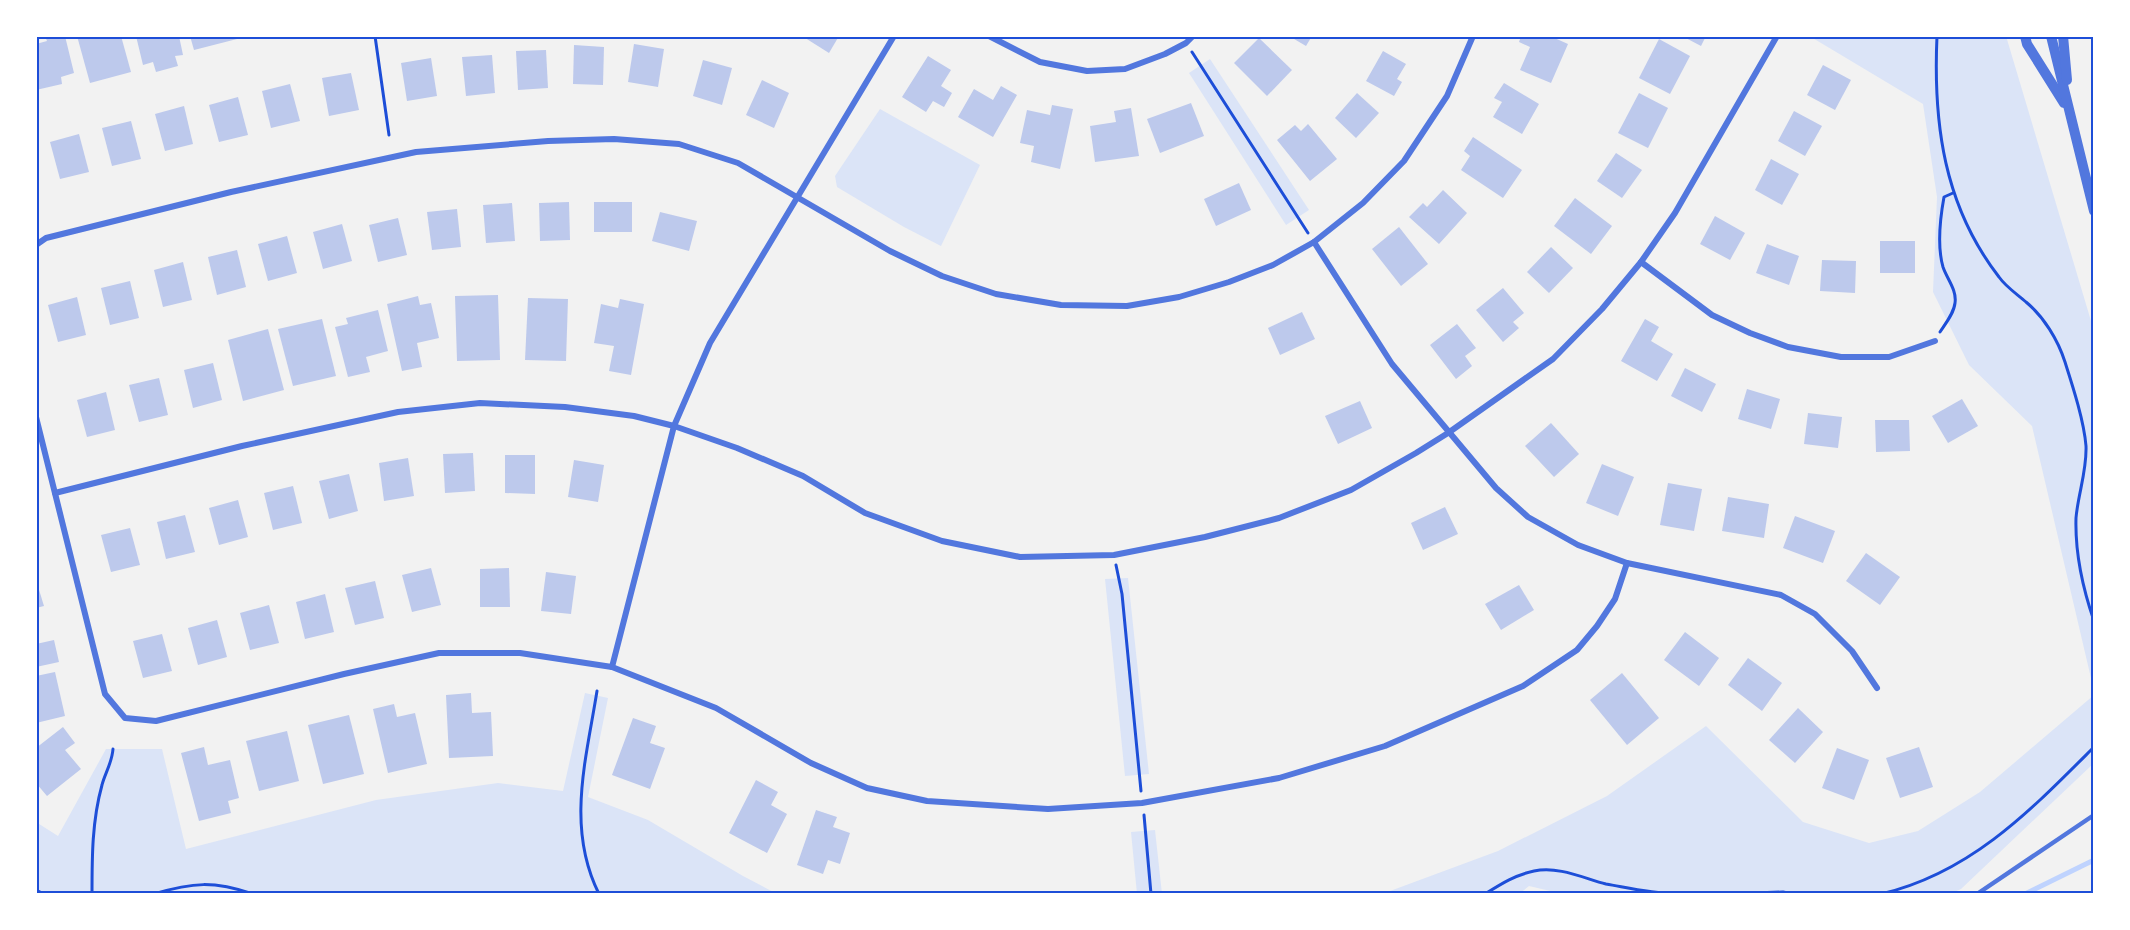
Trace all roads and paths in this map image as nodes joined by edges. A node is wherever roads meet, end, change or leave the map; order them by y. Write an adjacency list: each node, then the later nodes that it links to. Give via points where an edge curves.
1 (375, 36): 13 (path)
2 (894, 36): 15 (street)
3 (988, 36): 11 (street, via 1040,62 1087,71 1125,69)
4 (1193, 36): 11 (street)
5 (1473, 36): 17 (street, via 1447,96 1404,160 1363,203)
6 (1777, 36): 19 (street, via 1675,213)
7 (1937, 36): 14 (path, via 1935,75 1943,152)
8 (2025, 36): 12 (street)
9 (2051, 36): 12 (street)
10 (2063, 36): 12 (street)
11 (1186, 43): 17 (path)
12 (2070, 113): 16 (street)
13 (389, 135)
14 (1953, 193): 20 (path, via 1944,197 1941,248 1943,267 1956,299); 27 (path, via 1974,243 2001,280 2049,328 2065,360 2086,444 2076,541)
15 (797, 196): 17 (street, via 890,251 942,276 996,294 1061,305 1127,306 1179,297 1273,265); 18 (street, via 738,163 679,144 614,139 548,141 416,152 231,192 46,238); 22 (street, via 710,343)
16 (2094, 211)
17 (1314, 242): 23 (street, via 1392,364)
18 (36, 245)
19 (1641, 262): 20 (street, via 1712,315 1788,347 1841,357 1889,357); 23 (street, via 1553,359)
20 (1935, 341)
21 (36, 417): 24 (street)
22 (674, 426): 24 (street, via 565,407 480,403 398,412); 25 (street, via 794,472 865,513 942,542 1020,557); 28 (street)
23 (1448, 433): 25 (street, via 1350,490 1280,518); 26 (street, via 1496,488 1528,517 1578,545)
24 (55, 493): 28 (street, via 105,693 125,718 156,721 439,653 520,653)
25 (1114, 555): 33 (path, via 1122,594)
26 (1627, 563): 28 (street, via 1615,600 1577,650 1523,686 1385,747 1279,778 1142,802 1048,809 927,801 867,788 812,763 716,708); 29 (street, via 1781,595 1815,614 1852,651)
27 (2094, 621)
28 (612, 667)
29 (1877, 688)
30 (597, 691): 41 (path, via 580,794 581,838)
31 (2094, 747): 47 (path, via 2011,828 1982,849 1921,881)
32 (113, 749): 38 (path, via 94,822)
33 (1141, 786)
34 (2094, 815): 48 (lane)
35 (1144, 816): 42 (path)
36 (36, 890): 37 (path)
37 (44, 894)
38 (92, 894)
39 (154, 894): 40 (path, via 190,884 218,885)
40 (253, 894)
41 (599, 894)
42 (1151, 894)
43 (1485, 894): 44 (path, via 1510,878 1537,870 1566,872 1604,883)
44 (1674, 894)
45 (1728, 894): 46 (path)
46 (1793, 894)
47 (1881, 894)
48 (1977, 894)

